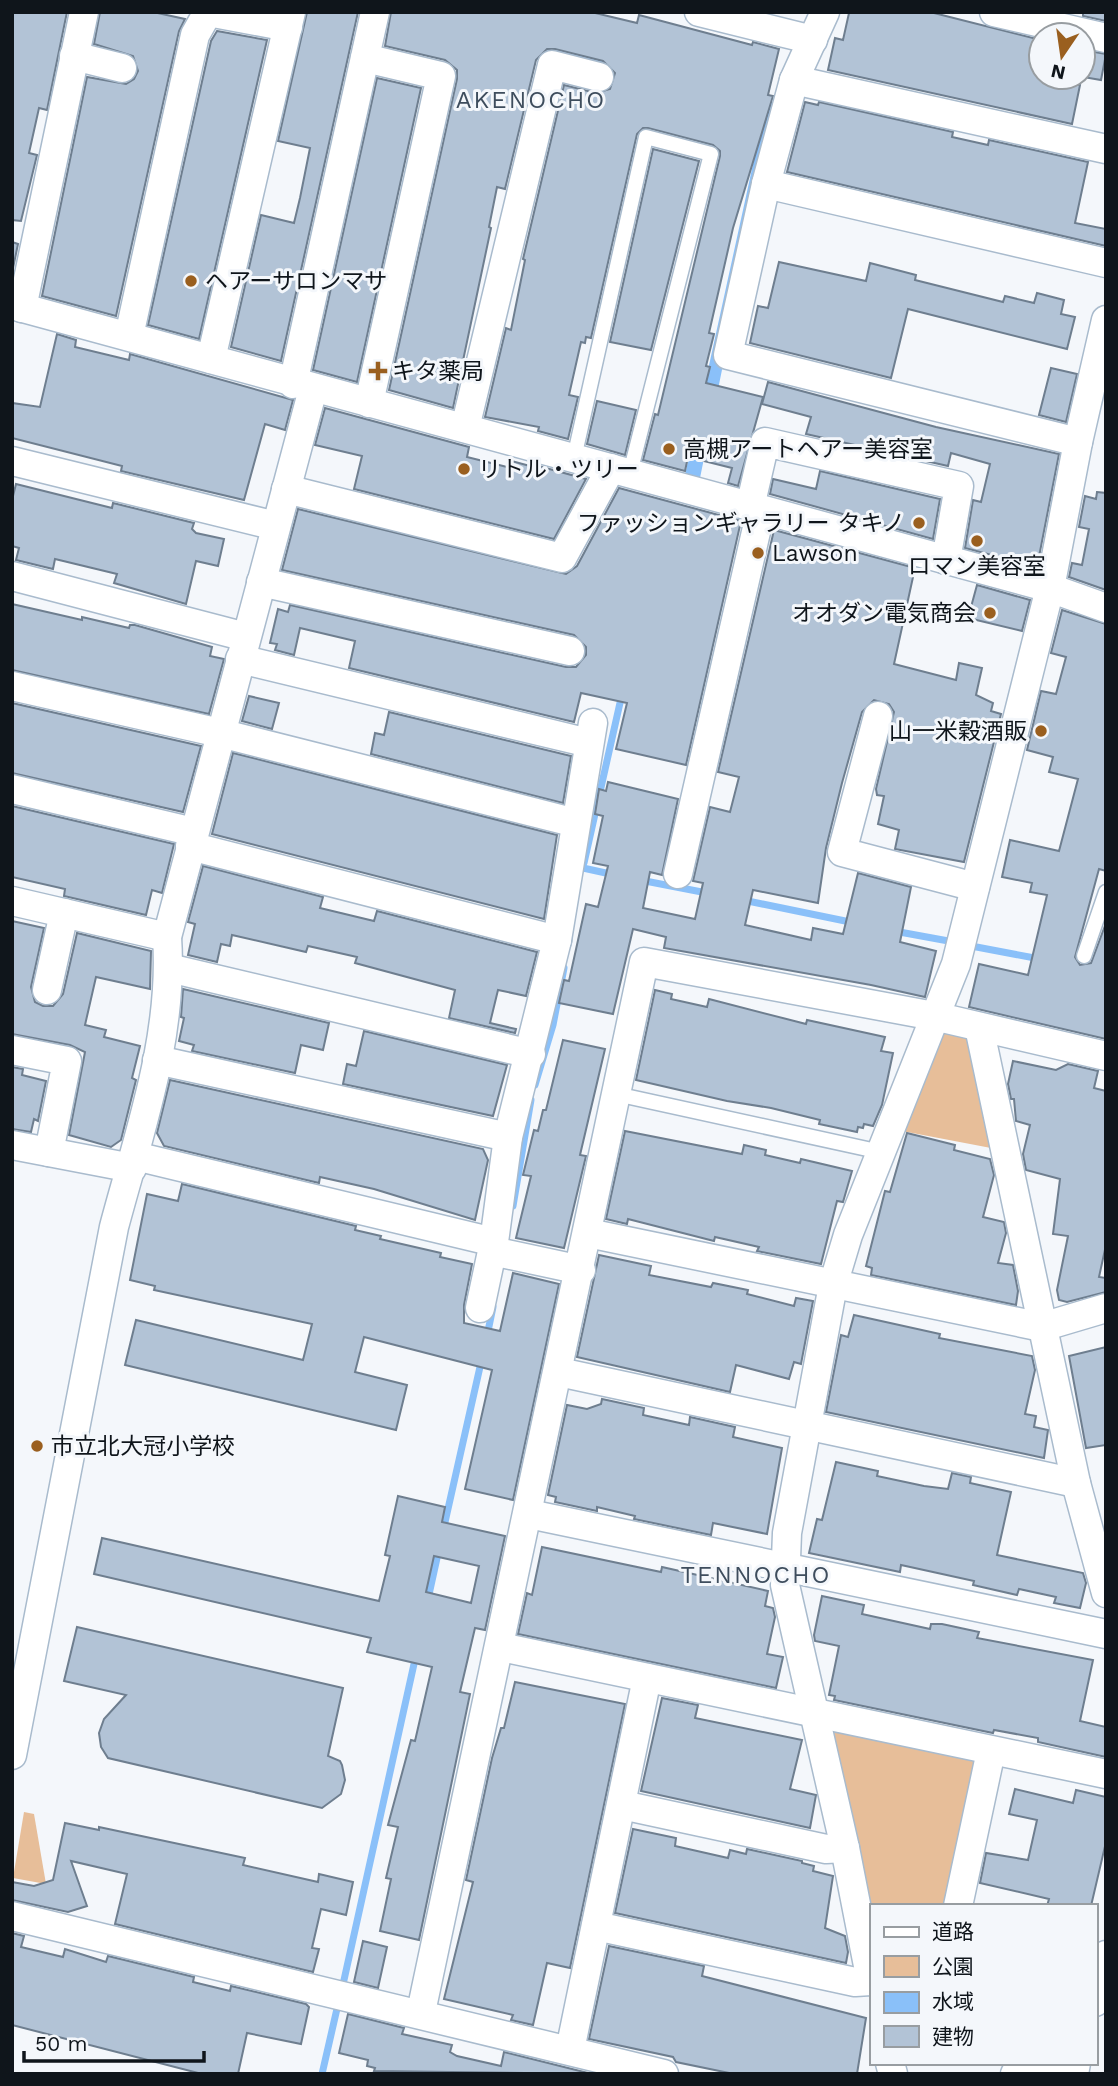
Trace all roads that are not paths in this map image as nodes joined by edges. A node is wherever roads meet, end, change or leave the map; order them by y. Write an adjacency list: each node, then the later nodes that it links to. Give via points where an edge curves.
1 (83, 12): 11 (street)
2 (208, 12): 8 (street); 20 (street, via 195,35)
3 (375, 12): 12 (street)
4 (699, 12): 10 (street)
5 (825, 12): 10 (street)
6 (994, 12): 7 (street)
7 (1039, 17): 9 (street)
8 (289, 20): 22 (street)
9 (1106, 38)
10 (813, 40): 15 (street)
11 (74, 56): 13 (street); 19 (street)
12 (365, 58): 23 (street); 24 (street, via 441,76)
13 (122, 68)
14 (599, 77): 25 (street, via 552,65)
15 (793, 80): 16 (street); 17 (street)
16 (1106, 149)
17 (766, 184): 18 (street); 26 (street, via 728,355)
18 (1106, 263)
19 (17, 307): 20 (street)
20 (129, 337): 22 (street)
21 (1104, 338): 26 (street)
22 (211, 359): 23 (street)
23 (303, 386): 24 (street); 30 (street)
24 (369, 403): 25 (street)
25 (465, 428): 27 (street)
26 (1078, 442): 36 (street)
27 (574, 458): 29 (street); 29 (lane, via 646,137 710,154)
28 (12, 461): 32 (street)
29 (620, 471): 30 (street, via 562,558); 31 (street)
30 (286, 489): 32 (street)
31 (755, 508): 33 (street); 33 (street, via 765,442 959,486); 46 (street)
32 (276, 526): 35 (street)
33 (946, 560): 36 (street)
34 (12, 576): 38 (street)
35 (261, 582): 38 (street); 39 (street)
36 (1050, 588): 37 (street); 47 (street)
37 (1106, 608)
38 (243, 648): 42 (street); 44 (street, via 591,733)
39 (570, 651)
40 (12, 686): 42 (street)
41 (878, 716): 47 (street, via 842,852)
42 (220, 733): 44 (street); 45 (street)
43 (12, 789): 45 (street)
44 (576, 823): 52 (street)
45 (192, 839): 51 (street); 52 (street)
46 (678, 874)
47 (975, 887): 56 (street, via 956,964)
48 (1106, 892): 53 (lane)
49 (12, 901): 50 (street)
50 (64, 914): 51 (street); 55 (street)
51 (167, 937): 54 (street)
52 (557, 940): 59 (street)
53 (1084, 956)
54 (169, 968): 59 (street); 61 (street)
55 (47, 990)
56 (934, 1016): 57 (street); 62 (street, via 644,962); 66 (street)
57 (979, 1027): 60 (street); 74 (street)
58 (12, 1050): 65 (street, via 67,1061)
59 (531, 1054): 63 (street)
60 (1106, 1056)
61 (157, 1060): 63 (street); 67 (street)
62 (616, 1094): 66 (lane); 68 (street)
63 (508, 1137): 69 (street)
64 (12, 1145): 65 (street)
65 (48, 1152): 67 (street)
66 (881, 1152): 71 (street)
67 (134, 1162): 69 (street); 86 (street, via 114,1227)
68 (588, 1233): 70 (street); 71 (street)
69 (493, 1246): 70 (street); 72 (street)
70 (581, 1270): 75 (street)
71 (833, 1285): 74 (street); 76 (street)
72 (480, 1308)
73 (1106, 1308): 74 (street)
74 (1042, 1327): 77 (street)
75 (559, 1372): 76 (street); 78 (street)
76 (808, 1425): 77 (street); 79 (street, via 787,1533)
77 (1076, 1483): 80 (street)
78 (529, 1514): 79 (street); 82 (street)
79 (786, 1566): 81 (street); 84 (street, via 785,1585)
80 (1106, 1593)
81 (1106, 1634)
82 (501, 1647): 83 (street); 96 (street)
83 (647, 1678): 84 (street); 88 (street)
84 (815, 1714): 85 (street); 89 (street)
85 (991, 1751): 87 (street); 90 (street)
86 (12, 1755)
87 (1106, 1774)
88 (622, 1805): 89 (street, via 827,1849); 92 (street)
89 (845, 1848): 94 (street)
90 (958, 1904)
91 (12, 1916): 96 (street)
92 (596, 1926): 94 (street, via 855,1982); 97 (street)
93 (1106, 1955): 95 (street)
94 (870, 1969)
95 (1097, 1993)
96 (421, 2012): 97 (street)
97 (570, 2050): 99 (street)
98 (1067, 2066): 100 (street)
99 (664, 2074)
100 (1014, 2074)

